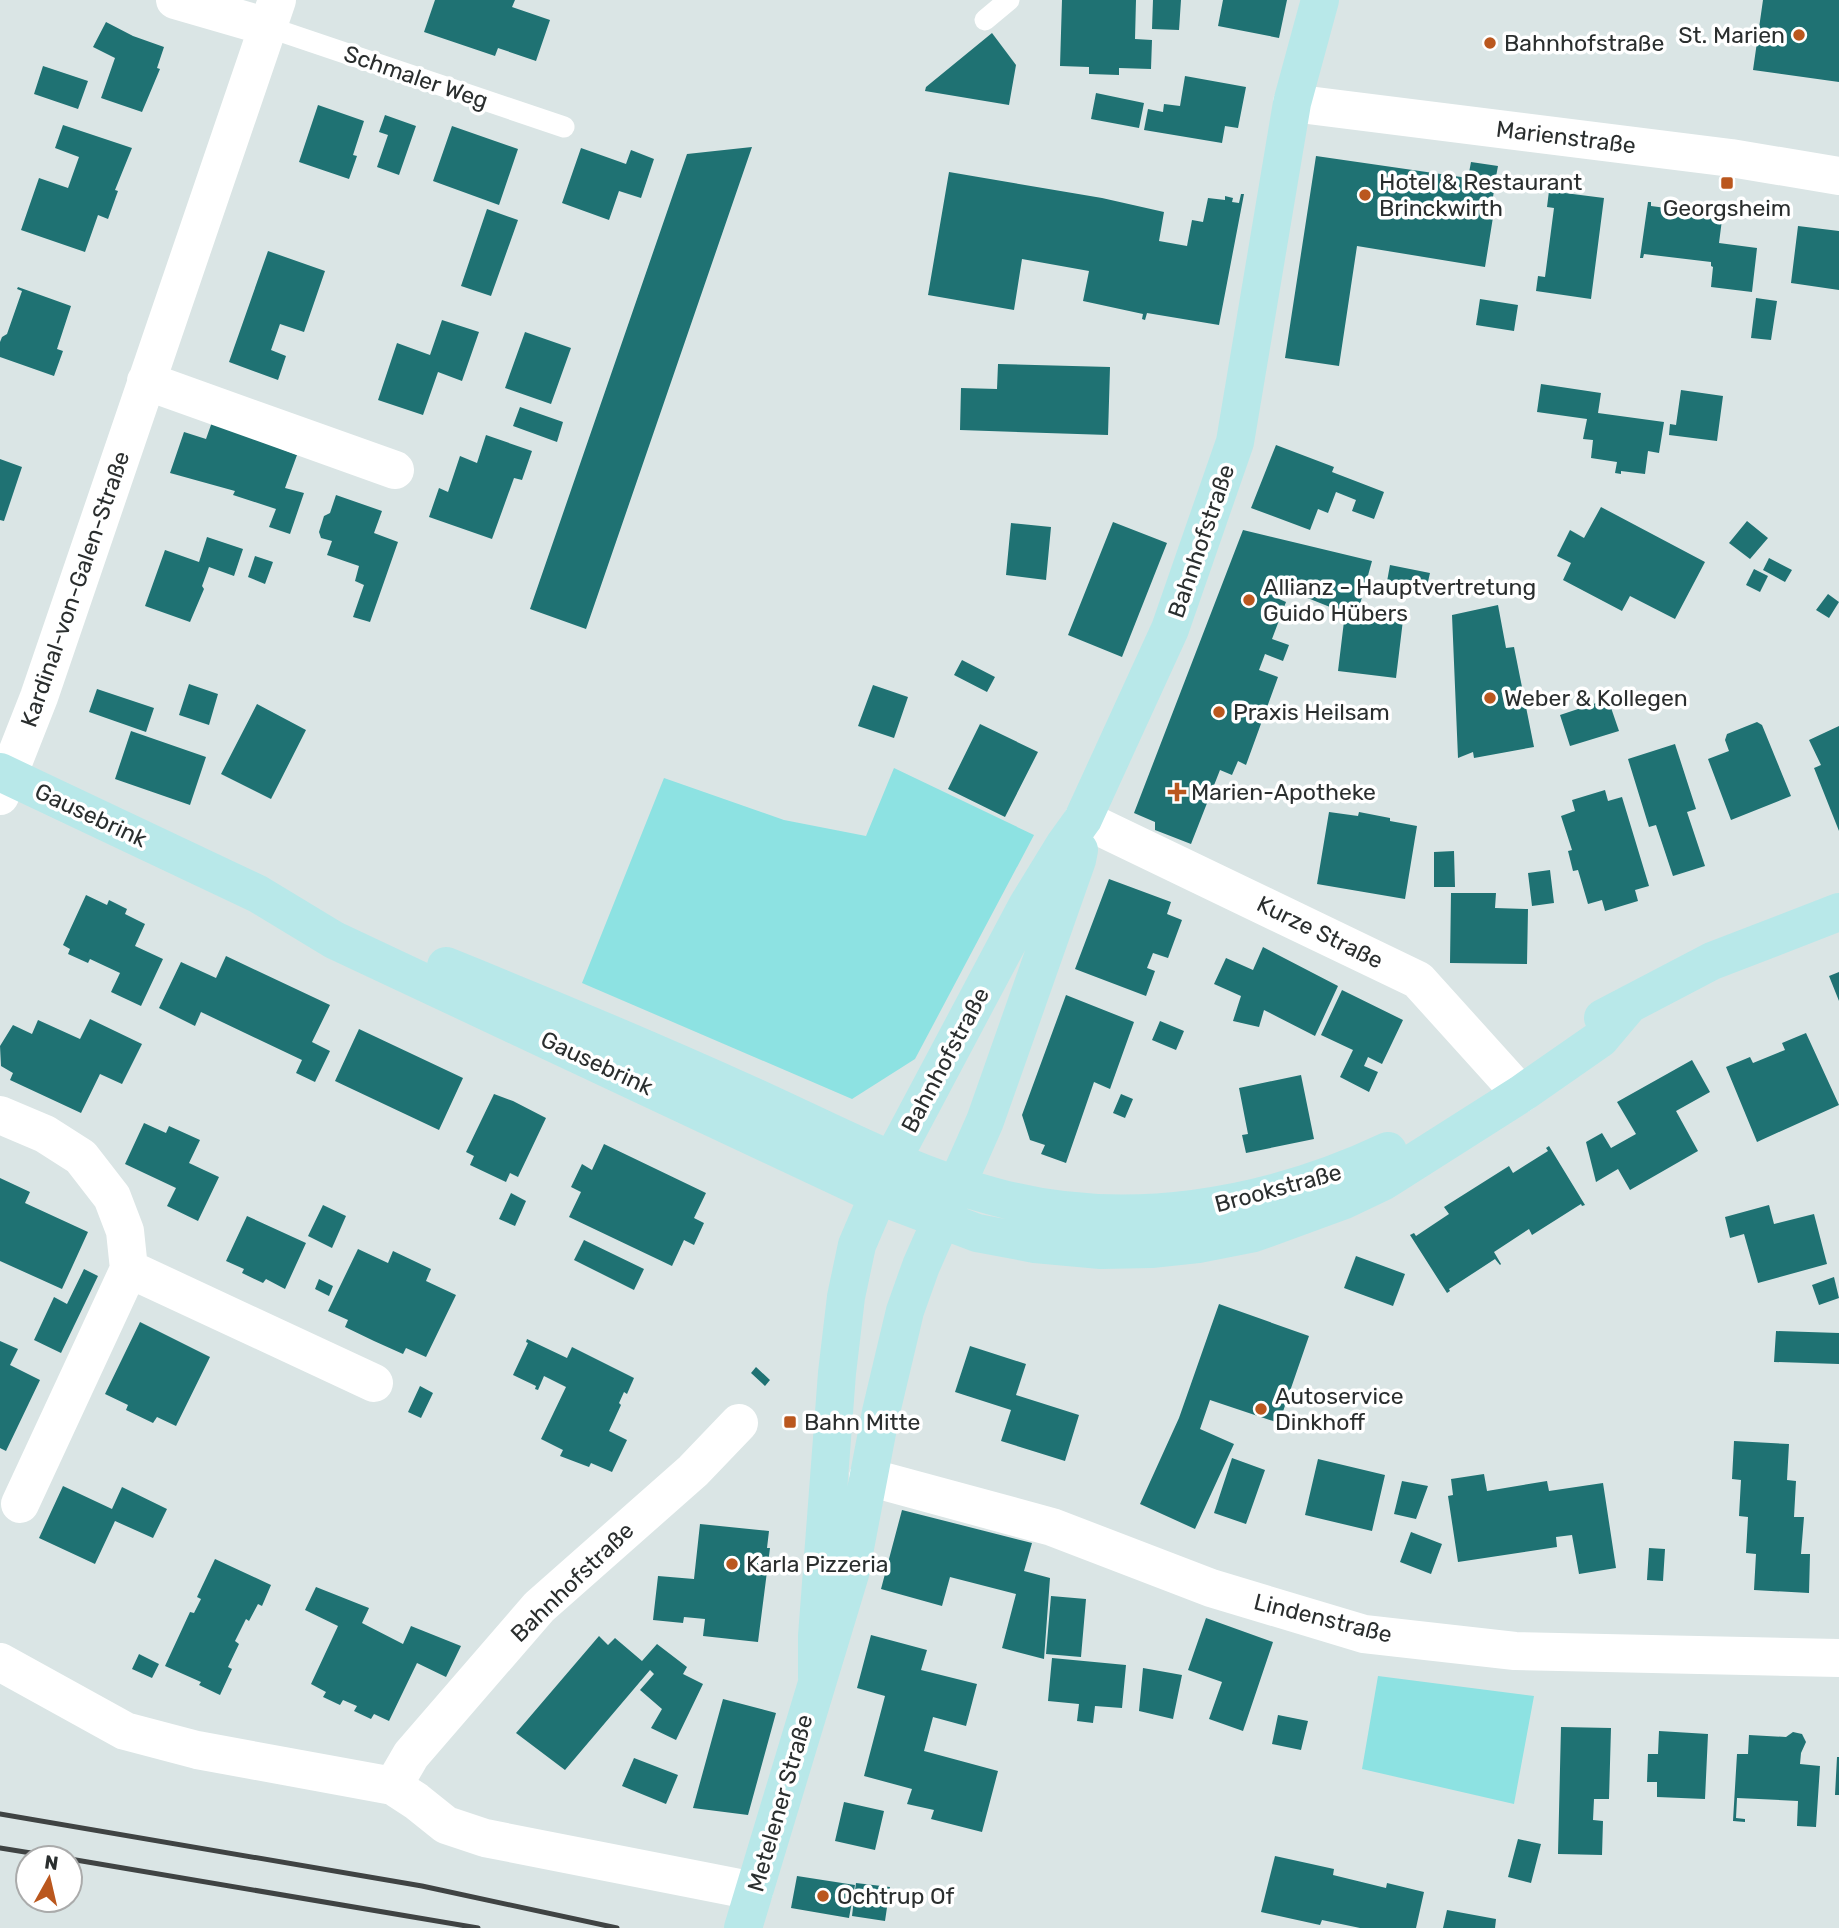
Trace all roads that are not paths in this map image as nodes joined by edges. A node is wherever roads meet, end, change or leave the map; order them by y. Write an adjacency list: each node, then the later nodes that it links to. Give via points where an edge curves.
1 (175, 0): 4 (street)
2 (1009, 0): 5 (lane)
3 (1320, 0): 6 (main road, Bahnhofstraße)
4 (273, 13): 7 (lane, Schmaler Weg); 9 (street, Kardinal-von-Galen-Straße)
5 (985, 20)
6 (1292, 103): 8 (street, Marienstraße, via 1718,156); 12 (main road, Bahnhofstraße, via 1235,442 1170,629)
7 (564, 127)
8 (1839, 176)
9 (146, 381): 10 (street); 11 (street, Kardinal-von-Galen-Straße, via 39,697)
10 (395, 470)
11 (3, 781): 13 (main road, Gausebrink)
12 (1083, 819): 15 (street, Kurze Straße, via 1418,979); 17 (main road, Bahnhofstraße, via 1027,906); 18 (main road, Bahnhofstraße, via 1077,860 985,1121)
13 (258, 894): 17 (main road, Gausebrink, via 553,1009); 19 (main road, Gausebrink, via 334,940)
14 (1839, 912): 15 (main road, Brookstraße, via 1712,961 1588,1025)
15 (1513, 1086): 18 (main road, Brookstraße, via 1349,1169 1280,1192 1212,1207 1087,1213 993,1197); 20 (main road, Brookstraße, via 1384,1181 1331,1206 1254,1233 1198,1244 1101,1250 1035,1244)
16 (0, 1115): 21 (street, via 45,1134 81,1157 112,1197 125,1231)
17 (892, 1160): 18 (main road, Brookstraße); 19 (main road, Bahnhofstraße)
18 (957, 1185): 20 (main road, Metelener Straße)
19 (877, 1195): 20 (main road, Gausebrink); 28 (main road, Metelener Straße, via 857,1245 846,1297)
20 (941, 1221): 24 (main road, Metelener Straße, via 905,1311)
21 (129, 1269): 22 (street); 25 (street)
22 (374, 1383)
23 (739, 1423): 29 (street, Bahnhofstraße, via 693,1471 539,1607 411,1755)
24 (868, 1477): 26 (street, Lindenstraße, via 1052,1527 1211,1588 1364,1633 1515,1651); 28 (main road, Metelener Straße, via 849,1573)
25 (20, 1504)
26 (1839, 1658)
27 (0, 1662): 29 (street, via 125,1731 197,1750)
28 (817, 1678): 30 (main road, Metelener Straße)
29 (393, 1786): 30 (street, via 446,1825 485,1838)
30 (754, 1891): 31 (main road, Metelener Straße)
31 (743, 1928)

